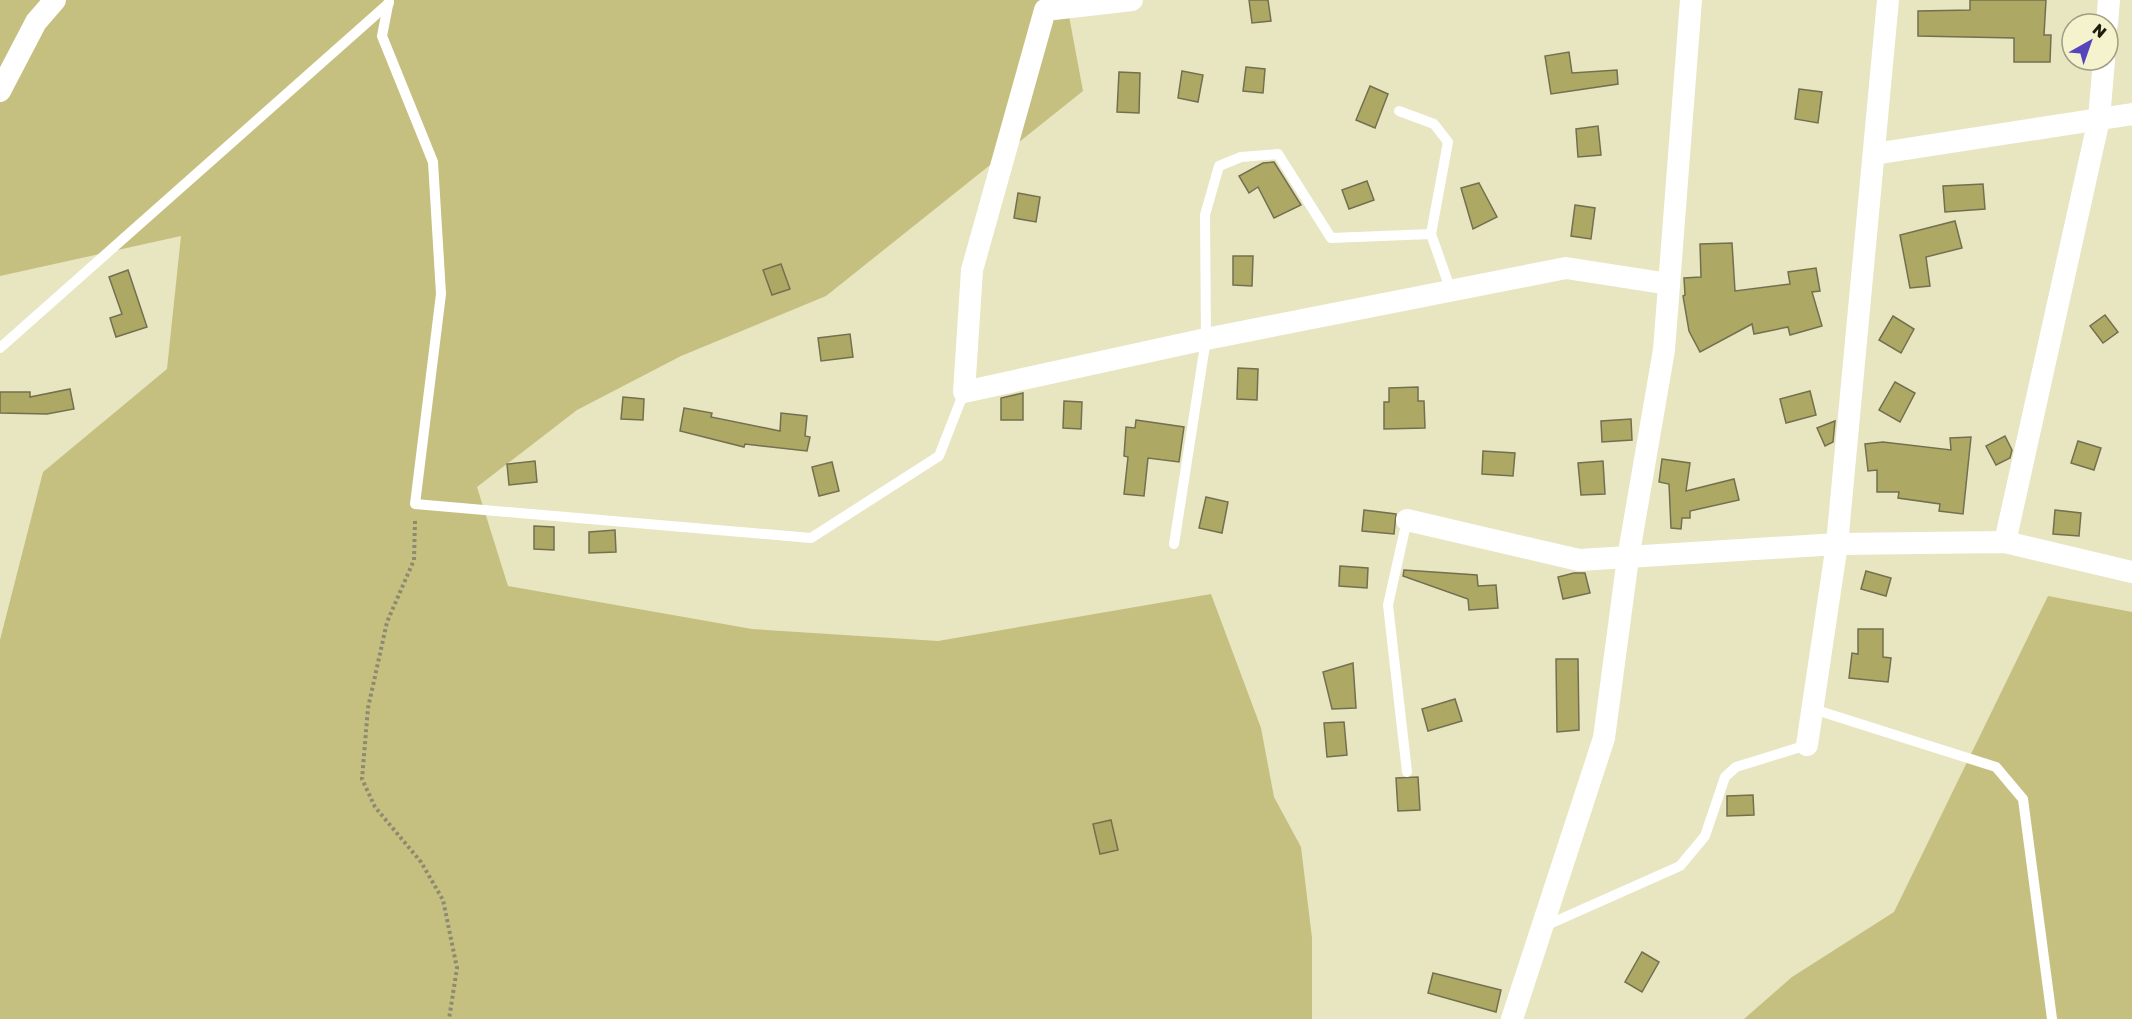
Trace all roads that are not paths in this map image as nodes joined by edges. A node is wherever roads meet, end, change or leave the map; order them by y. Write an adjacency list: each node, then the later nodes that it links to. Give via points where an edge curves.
1 (55, 0): 7 (street, via 36,22)
2 (1132, 0): 17 (street, via 1045,10 972,270)
3 (1691, 0): 13 (street)
4 (1888, 0): 11 (street)
5 (389, 1): 16 (lane); 17 (lane, via 382,36 433,162 441,294 415,504 811,538 939,456)
6 (2103, 72): 10 (street)
7 (0, 91)
8 (1399, 111): 12 (lane, via 1434,124 1448,142)
9 (2132, 114): 10 (street)
10 (2099, 118): 11 (street); 19 (street)
11 (1874, 154): 21 (street)
12 (1431, 234): 14 (lane); 15 (lane, via 1331,238 1278,154 1241,157 1219,166 1204,215)
13 (1669, 284): 14 (street, via 1566,268); 22 (street, via 1664,350)
14 (1452, 291): 15 (street)
15 (1206, 339): 17 (street); 20 (lane)
16 (0, 348)
17 (964, 392)
18 (1407, 520): 22 (street, via 1579,560); 26 (lane, via 1388,605)
19 (2005, 542): 21 (street); 23 (street)
20 (1174, 544)
21 (1837, 544): 22 (street); 24 (street)
22 (1628, 558): 27 (street, via 1604,738)
23 (2132, 572)
24 (1813, 709): 25 (street); 29 (lane, via 1996,767 2024,799)
25 (1807, 745): 27 (lane, via 1736,767 1725,777 1704,836 1680,866)
26 (1407, 772)
27 (1542, 927): 28 (street)
28 (1512, 1019)
29 (2052, 1019)

